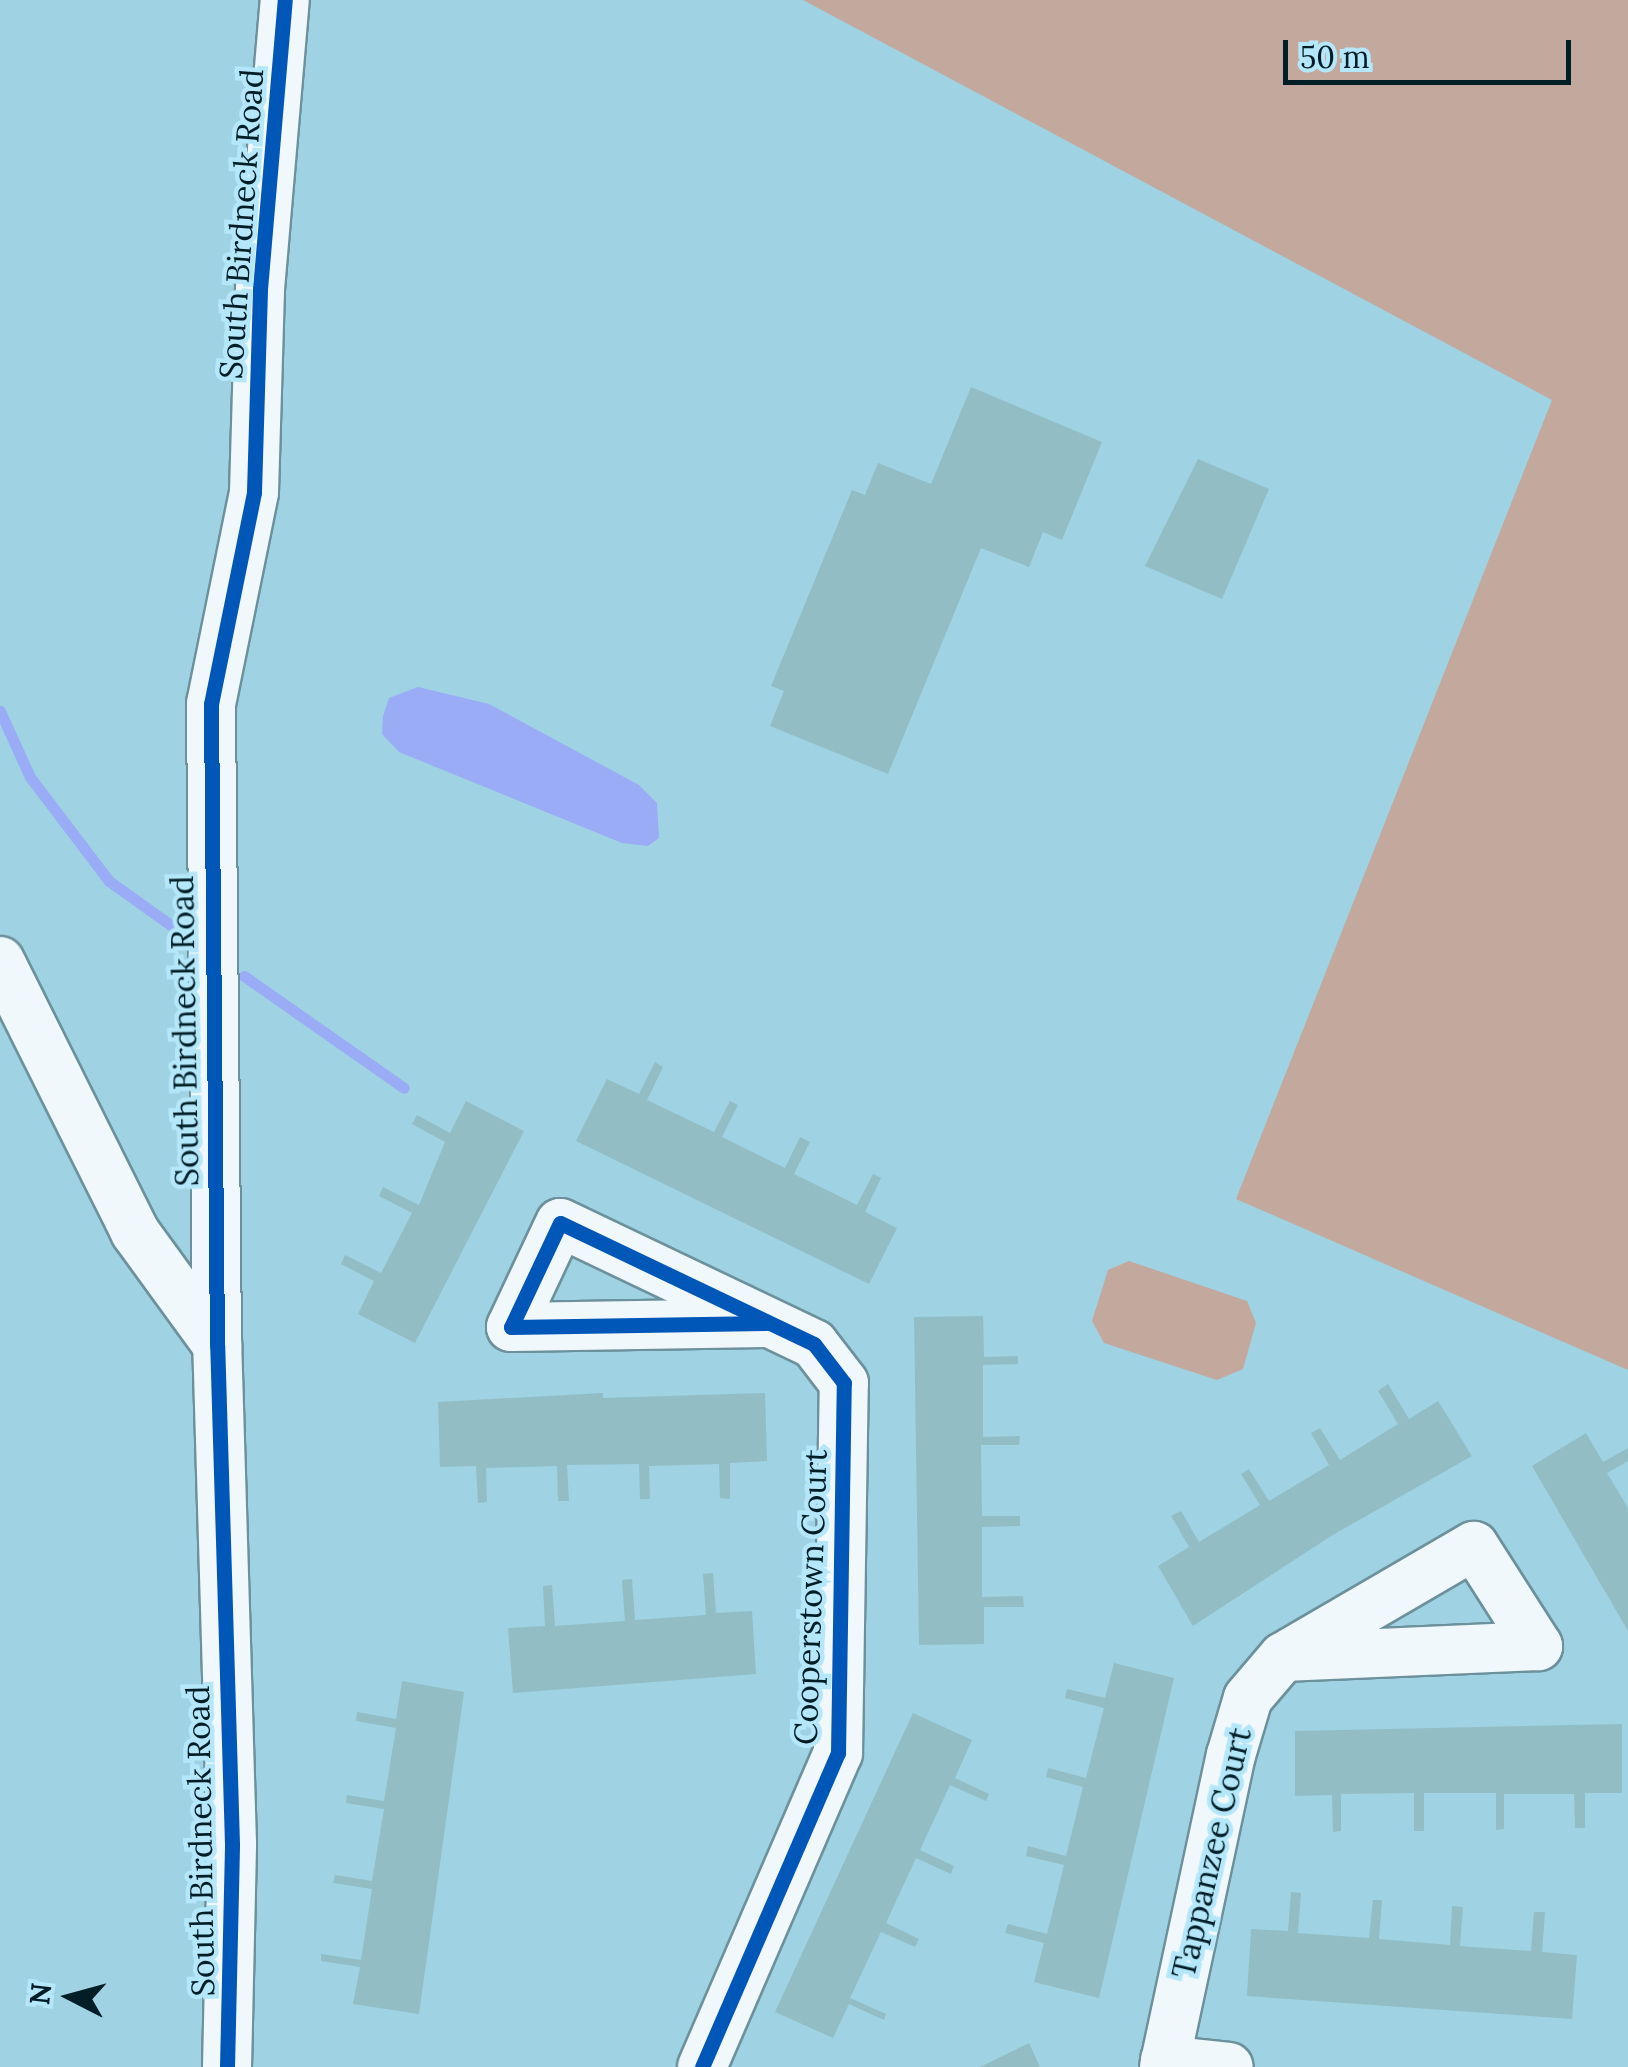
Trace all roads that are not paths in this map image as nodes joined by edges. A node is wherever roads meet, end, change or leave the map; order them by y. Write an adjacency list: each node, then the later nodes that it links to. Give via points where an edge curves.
1 (285, 0): 4 (street, South Birdneck Road, via 260,288 254,492 211,704)
2 (0, 961): 4 (street, via 134,1232)
3 (766, 1323): 3 (street, Cooperstown Court, via 560,1223 512,1328 697,1324); 8 (street, Cooperstown Court, via 814,1344 844,1383 838,1753)
4 (217, 1345): 7 (street, South Birdneck Road, via 232,1844)
5 (1283, 1656): 6 (street, Tappanzee Court, via 1248,1698 1231,1755)
6 (1164, 2064): 9 (street, Tappanzee Court)
7 (228, 2067)
8 (702, 2067)
9 (1229, 2067)

